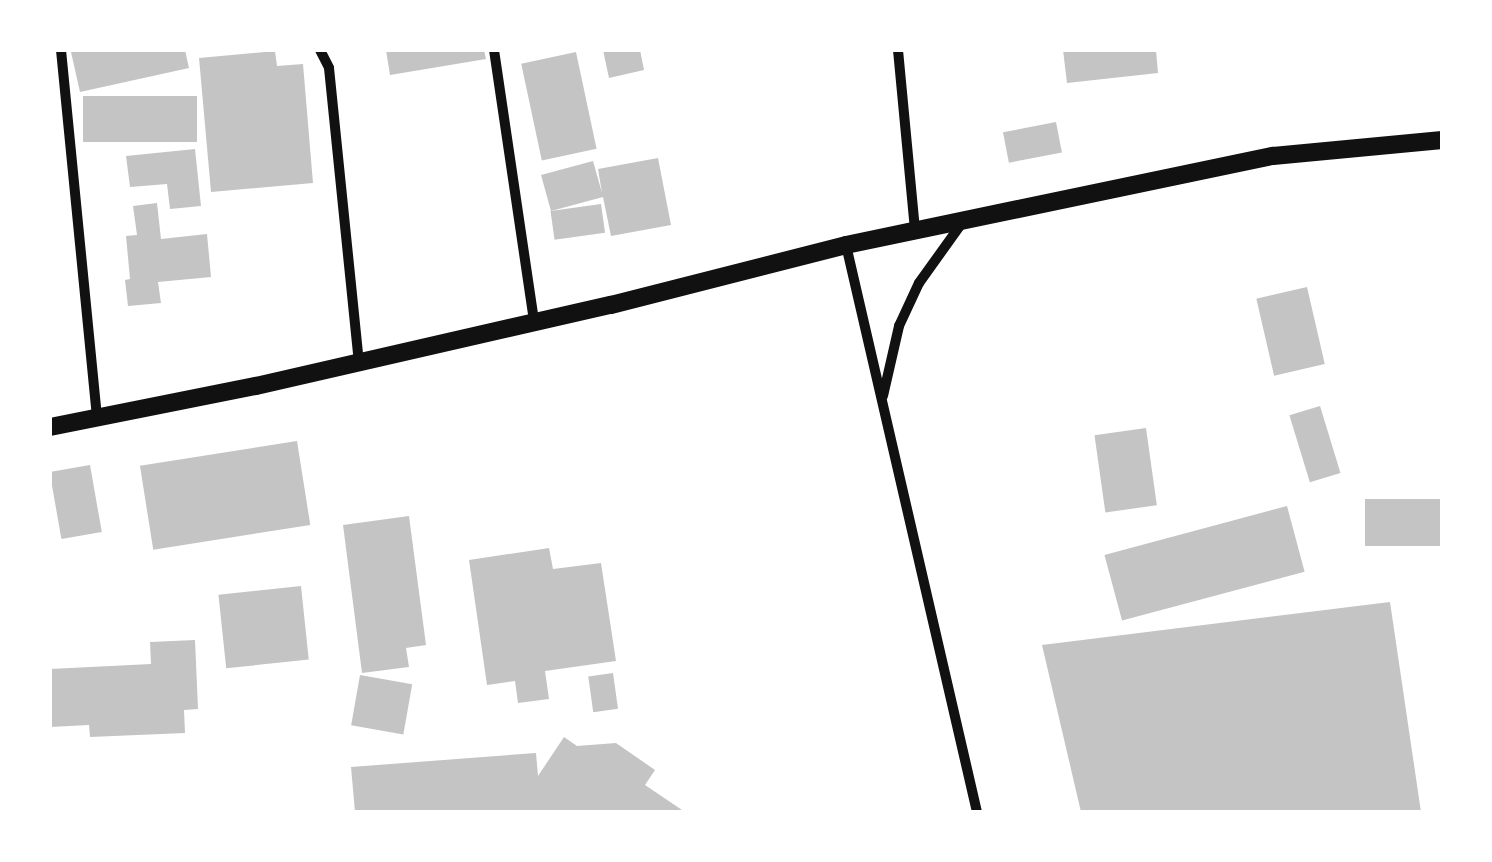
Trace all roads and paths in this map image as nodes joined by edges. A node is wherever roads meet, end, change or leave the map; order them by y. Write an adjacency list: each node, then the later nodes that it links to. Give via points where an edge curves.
1 (61, 50): 12 (street)
2 (320, 50): 10 (street, via 329,68)
3 (494, 50): 9 (street)
4 (898, 50): 7 (street)
5 (1442, 140): 6 (street, via 1272,156)
6 (962, 222): 7 (street); 11 (street, via 919,283 899,326)
7 (914, 230): 8 (street)
8 (846, 245): 9 (street); 11 (street)
9 (534, 322): 10 (street)
10 (360, 362): 12 (street)
11 (882, 402): 14 (street)
12 (97, 418): 13 (street)
13 (50, 427)
14 (976, 812)

